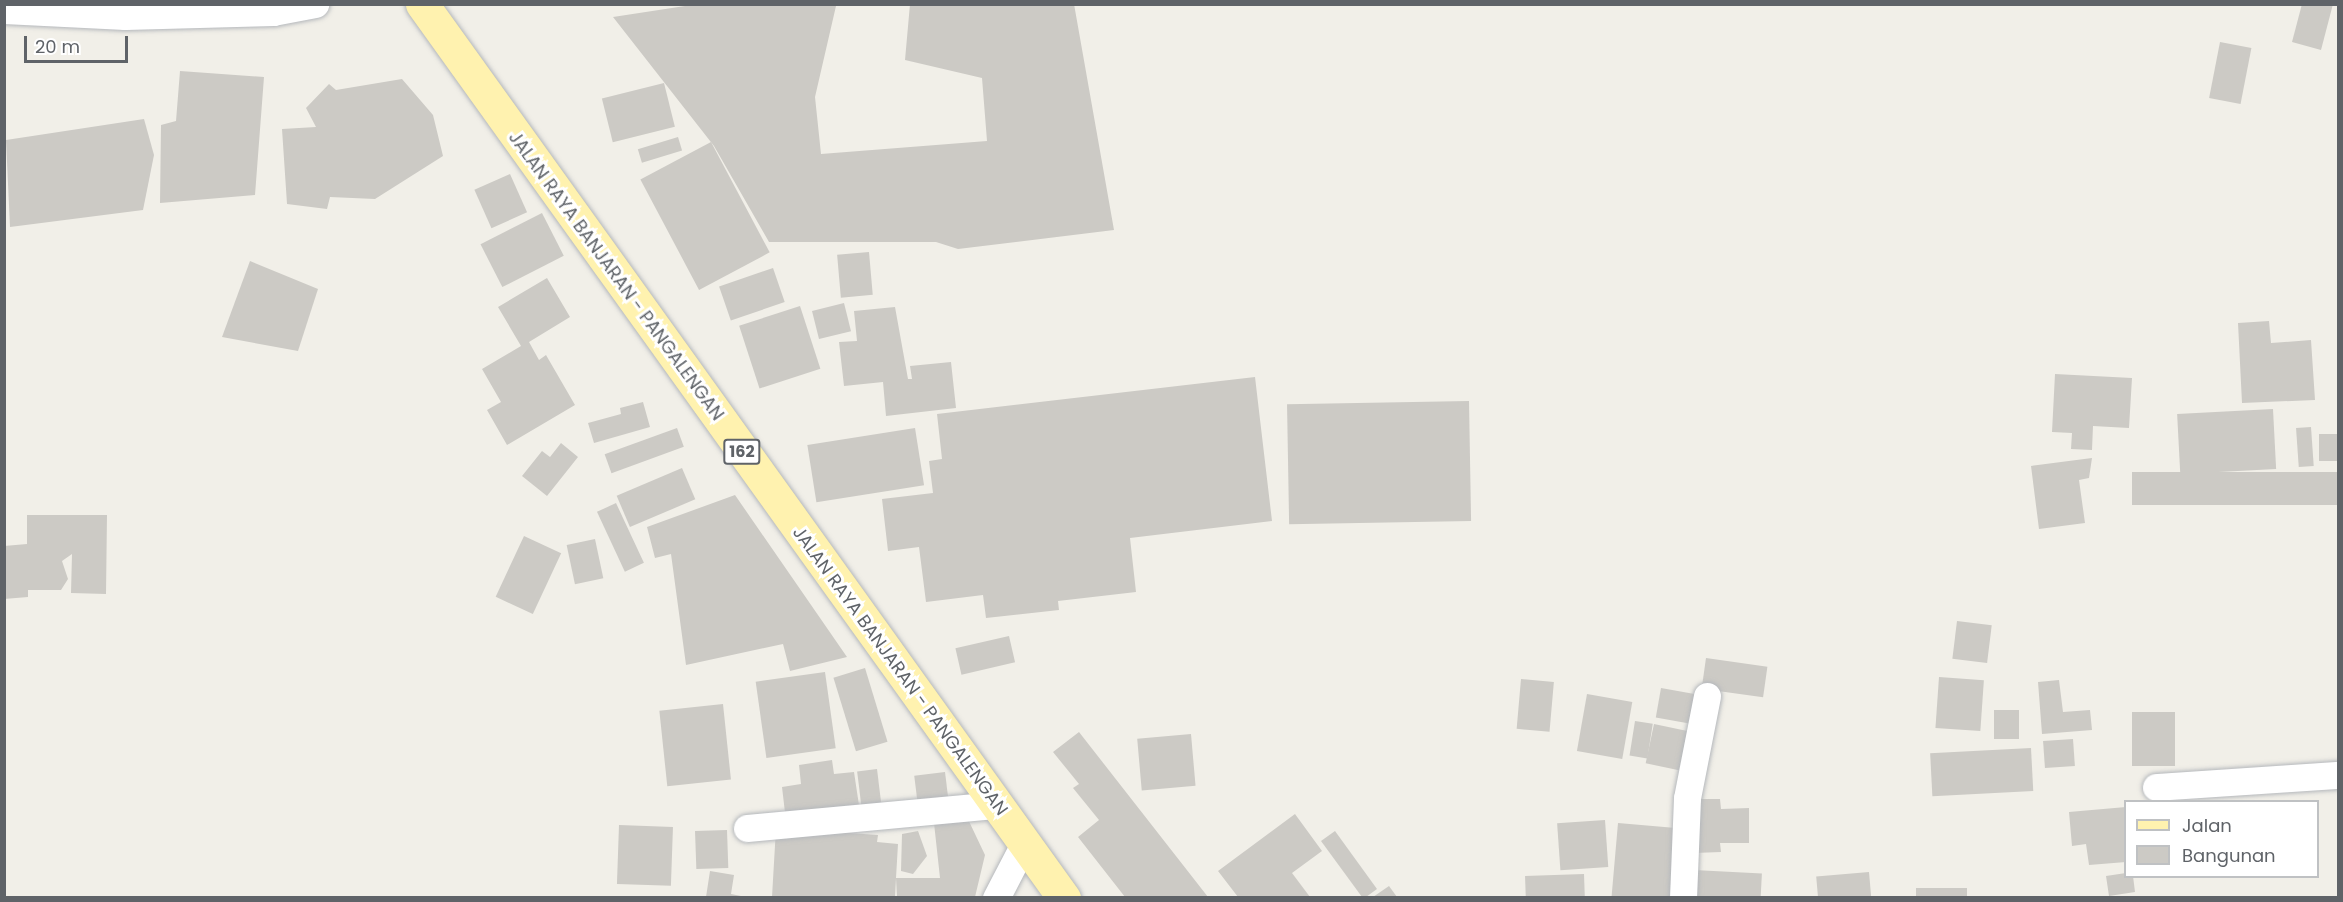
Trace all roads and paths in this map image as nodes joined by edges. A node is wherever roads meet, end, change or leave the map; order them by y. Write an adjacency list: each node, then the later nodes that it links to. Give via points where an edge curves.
1 (315, 4): 3 (street, via 273,12 125,16)
2 (422, 4): 7 (main road, JALAN RAYA BANJARAN - PANGALENGAN / 162)
3 (4, 10)
4 (1707, 696): 12 (street, via 1687,798)
5 (2338, 775): 6 (street)
6 (2156, 787)
7 (997, 805): 8 (street); 9 (main road, JALAN RAYA BANJARAN - PANGALENGAN / 162)
8 (747, 828)
9 (1024, 844): 10 (street); 11 (main road, JALAN RAYA BANJARAN - PANGALENGAN / 162)
10 (996, 897)
11 (1064, 897)
12 (1683, 897)

